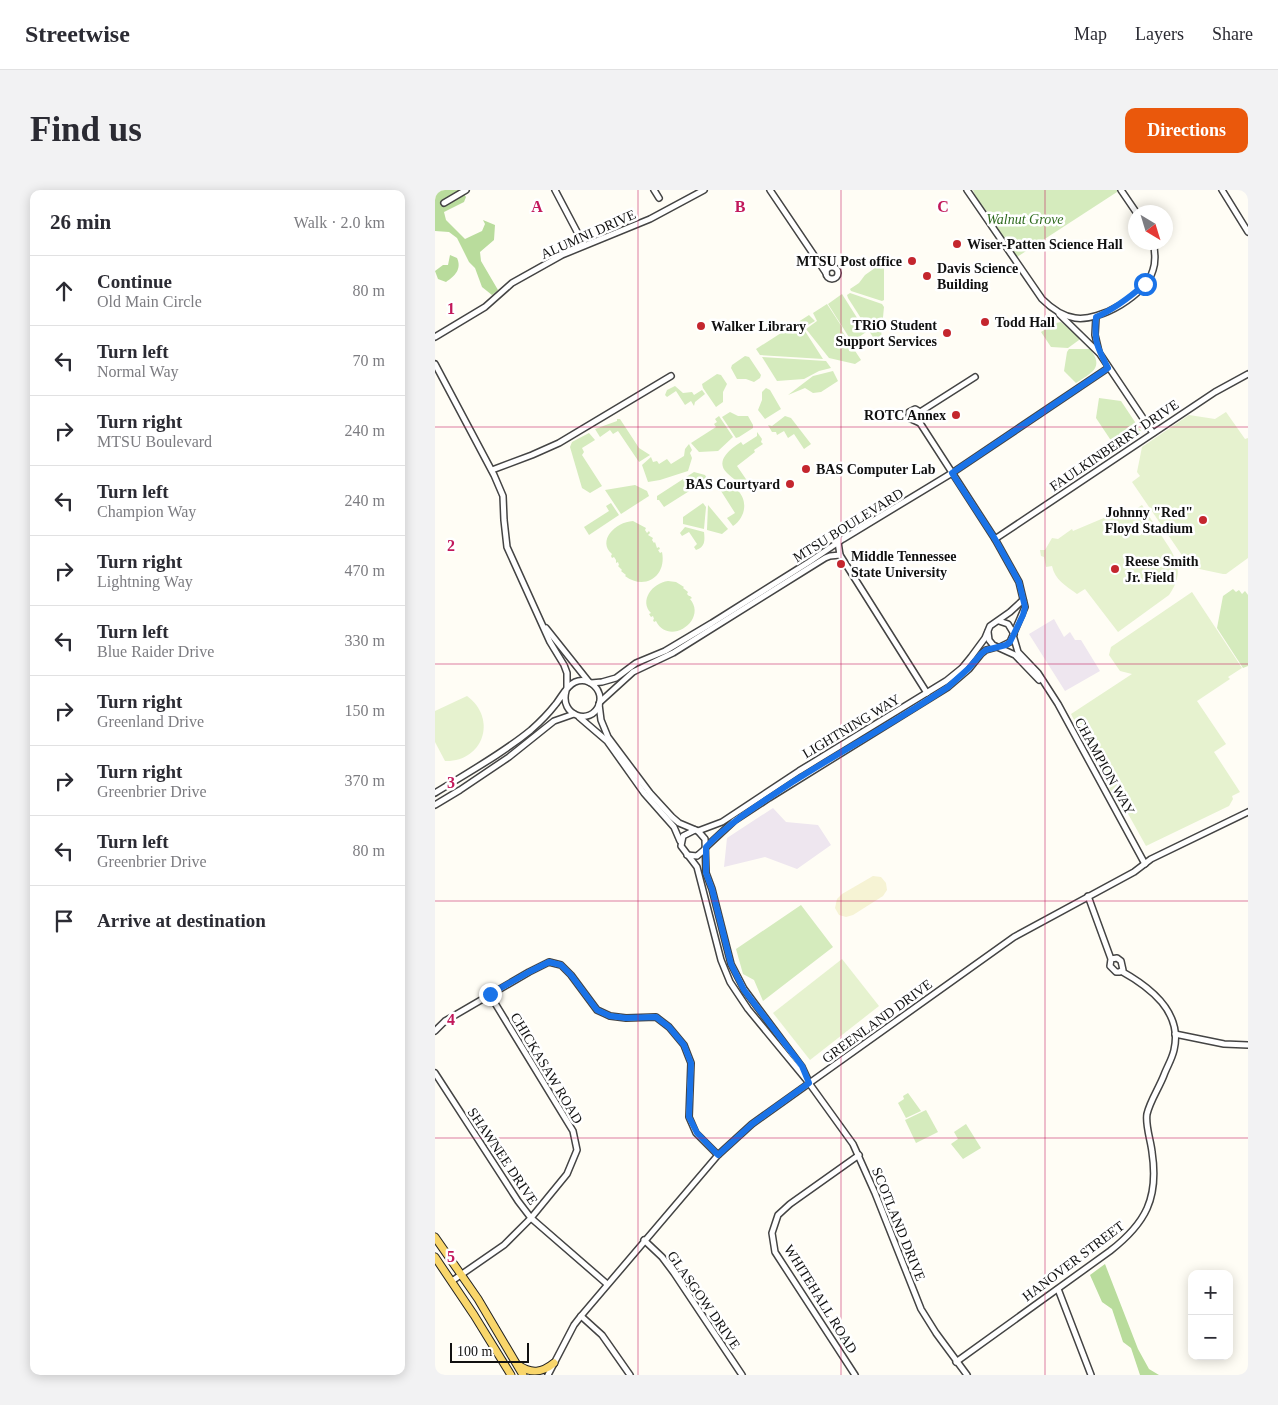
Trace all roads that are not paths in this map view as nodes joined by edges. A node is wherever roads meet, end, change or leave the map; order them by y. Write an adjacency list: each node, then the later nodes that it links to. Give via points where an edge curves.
1 (466, 190): 10 (street)
2 (555, 190): 13 (street)
3 (654, 190): 9 (street)
4 (704, 190): 13 (street, ALUMNI DRIVE, via 650,219)
5 (770, 190): 15 (street)
6 (967, 190): 16 (street, via 1042,298)
7 (1121, 190): 11 (street)
8 (1222, 190): 12 (street)
9 (659, 198)
10 (444, 203)
11 (1131, 205)
12 (1248, 232)
13 (584, 245): 18 (street, ALUMNI DRIVE, via 512,283 485,306)
14 (1154, 250): 17 (street, via 1153,271 1145,284 1116,307)
15 (826, 273)
16 (1057, 312): 17 (street, via 1073,318); 19 (street)
17 (1096, 317): 19 (street, via 1095,335)
18 (435, 337)
19 (1100, 354): 21 (street)
20 (435, 364): 28 (street)
21 (1108, 368): 27 (street); 29 (street, MTSU BOULEVARD)
22 (1248, 374): 27 (street, FAULKINBERRY DRIVE)
23 (671, 376): 28 (street, via 559,443)
24 (975, 378): 25 (street)
25 (920, 412): 26 (street); 26 (street, via 913,410 909,416)
26 (920, 423): 29 (street)
27 (1153, 433): 30 (street, FAULKINBERRY DRIVE)
28 (492, 470): 34 (street, via 503,496 507,547)
29 (952, 473): 30 (street); 31 (street, MTSU BOULEVARD)
30 (995, 539): 33 (street, via 1019,582)
31 (838, 542): 32 (street); 39 (street, MTSU BOULEVARD, via 665,651 636,663 616,678)
32 (840, 555): 42 (street); 43 (street, MTSU BOULEVARD, via 825,558 707,633 633,672)
33 (1023, 600): 35 (street); 37 (street, via 1023,615)
34 (541, 622): 39 (street); 41 (street, via 566,670)
35 (998, 622): 36 (street); 37 (street, via 1008,624)
36 (988, 631): 38 (street, via 989,640); 42 (street, LIGHTNING WAY, via 962,668)
37 (1013, 635): 38 (street, via 1010,642); 40 (street, CHAMPION WAY, via 1018,652)
38 (999, 647): 40 (street, CHAMPION WAY, via 1015,655); 50 (street, LIGHTNING WAY, via 986,650 948,687 733,821)
39 (590, 682): 41 (street, via 575,682); 43 (street, via 597,689)
40 (1042, 682): 52 (street, CHAMPION WAY, via 1066,718)
41 (567, 690): 44 (street, via 565,703); 45 (street, via 530,731)
42 (927, 693): 48 (street, LIGHTNING WAY, via 722,822)
43 (599, 703): 44 (street, via 587,716); 48 (street, via 608,737 650,792 671,817)
44 (575, 715): 46 (street, via 554,721 509,757); 49 (street, via 607,741 673,827)
45 (435, 793)
46 (435, 805)
47 (1248, 812): 52 (street, GREENLAND DRIVE)
48 (696, 830): 49 (street, via 683,836); 50 (street, via 705,839)
49 (680, 843): 51 (street)
50 (705, 848): 51 (street, via 697,856); 61 (street, via 706,873 731,964 744,990 802,1066)
51 (685, 853): 61 (street, via 697,867 721,960 730,982)
52 (1145, 864): 53 (street, GREENLAND DRIVE)
53 (1088, 896): 54 (street); 61 (street, GREENLAND DRIVE, via 1014,937)
54 (1111, 959): 55 (street, via 1112,970); 55 (street, via 1121,961)
55 (1121, 971): 58 (street, via 1158,996 1169,1011)
56 (490, 994): 57 (street); 62 (street, via 549,962 561,965 597,1010 626,1018 656,1017 684,1045 691,1063 689,1117 697,1133); 64 (street, CHICKASAW ROAD, via 573,1131 577,1150 567,1174)
57 (435, 1031)
58 (1175, 1034): 59 (street, via 1224,1044); 71 (street, HANOVER STREET, via 1174,1050 1147,1116 1154,1188 1145,1214 1124,1240)
59 (1248, 1045)
60 (435, 1073): 64 (street, SHAWNEE DRIVE)
61 (809, 1083): 62 (street, GREENLAND DRIVE, via 752,1124); 63 (street, SCOTLAND DRIVE)
62 (718, 1155): 66 (street, GREENLAND DRIVE)
63 (859, 1155): 73 (street, SCOTLAND DRIVE, via 921,1309); 81 (street, WHITEHALL ROAD, via 790,1204 778,1215 772,1233 775,1252)
64 (531, 1218): 68 (street, CHICKASAW ROAD, via 504,1245); 70 (street, SHAWNEE DRIVE)
65 (435, 1237): 68 (main road)
66 (644, 1240): 70 (street, GREENLAND DRIVE); 80 (street, GLASGOW DRIVE, via 674,1273)
67 (435, 1257): 69 (main road)
68 (462, 1274): 69 (street, CHICKASAW ROAD); 75 (main road)
69 (452, 1281): 76 (main road)
70 (607, 1284): 72 (street, GREENLAND DRIVE)
71 (1058, 1289): 73 (street, HANOVER STREET); 83 (street)
72 (581, 1316): 74 (street, GREENLAND DRIVE); 79 (street, via 602,1335)
73 (957, 1362): 82 (street, SCOTLAND DRIVE)
74 (554, 1363): 75 (main road, via 545,1370 534,1372); 78 (street, GREENLAND DRIVE)
75 (517, 1364): 77 (main road)
76 (511, 1375)
77 (523, 1375)
78 (548, 1375)
79 (630, 1375)
80 (742, 1375)
81 (855, 1375)
82 (967, 1375)
83 (1091, 1375)

